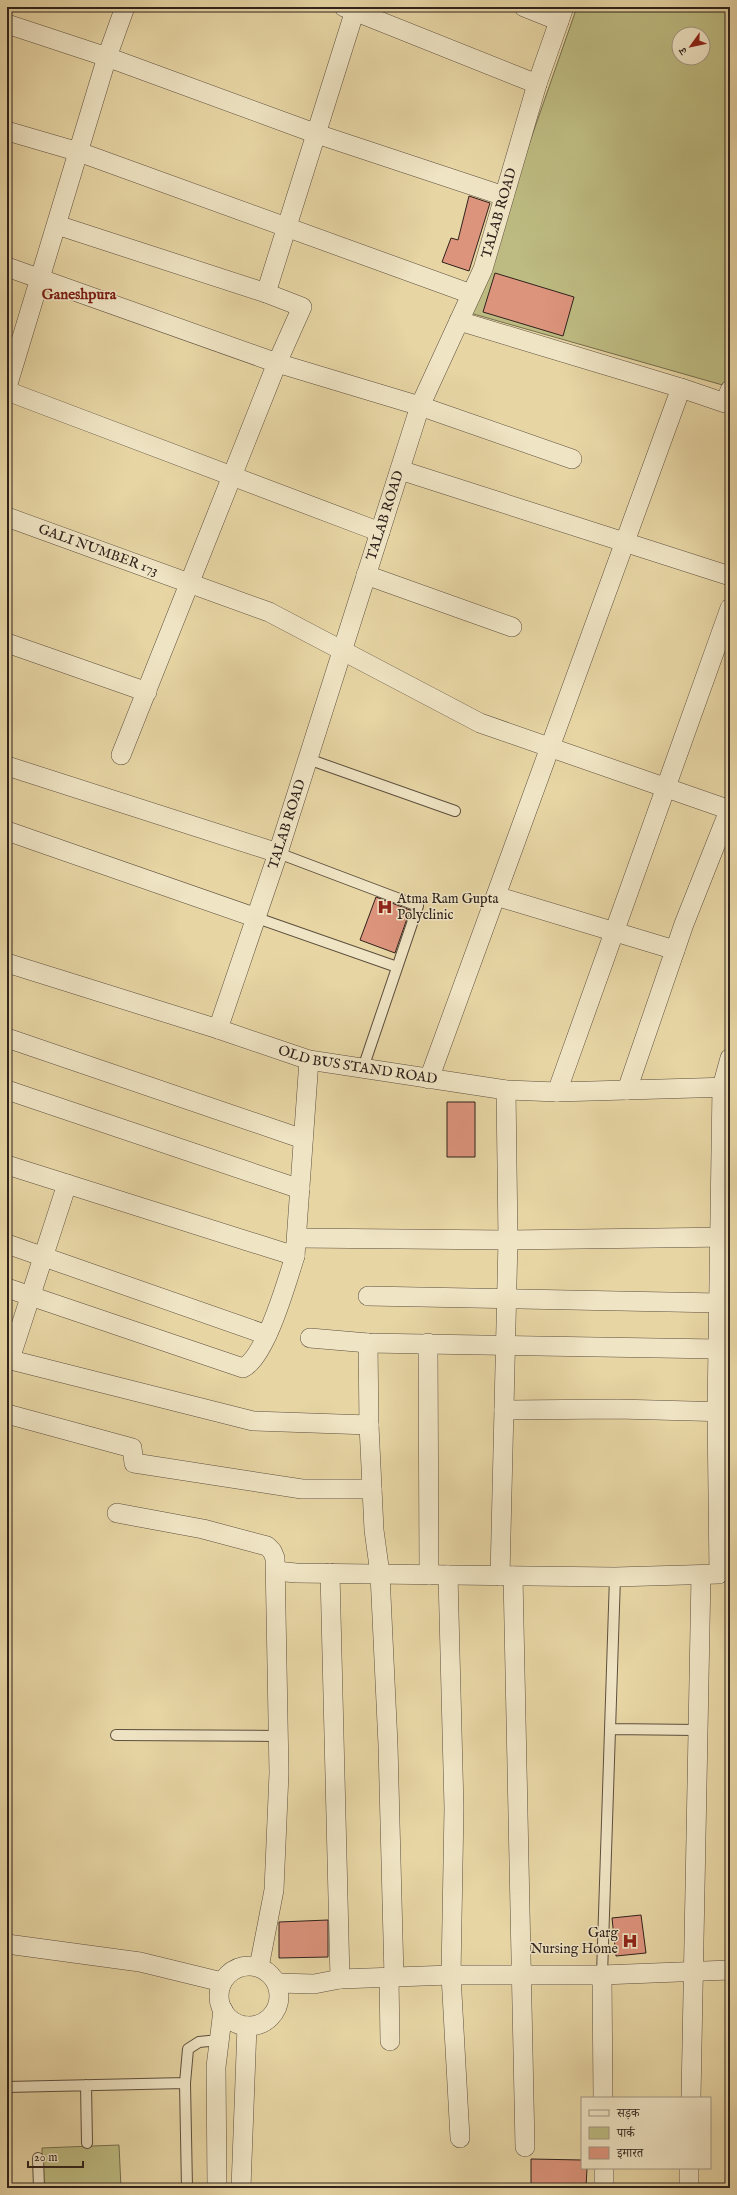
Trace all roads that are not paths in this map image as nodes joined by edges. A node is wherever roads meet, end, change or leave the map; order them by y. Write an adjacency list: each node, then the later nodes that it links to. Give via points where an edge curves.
1 (126, 7): 6 (street)
2 (524, 7): 4 (street)
3 (352, 8): 7 (street); 9 (street)
4 (561, 14): 7 (street, TALAB ROAD)
5 (7, 24): 6 (street)
6 (107, 58): 9 (street); 10 (street)
7 (536, 84): 11 (street, TALAB ROAD)
8 (7, 131): 10 (street)
9 (317, 134): 11 (street); 13 (street)
10 (79, 152): 12 (street); 13 (street)
11 (504, 196): 17 (street, TALAB ROAD, via 483,270)
12 (57, 225): 15 (street); 16 (street)
13 (285, 227): 16 (street); 17 (street)
14 (7, 267): 15 (street)
15 (40, 279): 19 (street); 20 (street)
16 (266, 293): 19 (street, via 302,307)
17 (471, 294): 18 (street, TALAB ROAD)
18 (459, 321): 21 (street); 24 (street, TALAB ROAD)
19 (277, 363): 24 (street); 27 (street)
20 (7, 387)
21 (681, 388): 23 (street); 30 (street)
22 (7, 391): 27 (street)
23 (728, 399)
24 (420, 406): 25 (street); 26 (street, TALAB ROAD)
25 (572, 459)
26 (400, 470): 29 (street, TALAB ROAD); 30 (street)
27 (232, 477): 29 (street); 33 (street)
28 (7, 517): 33 (street, GALI NUMBER 173)
29 (380, 532): 31 (street, TALAB ROAD)
30 (624, 542): 32 (street); 39 (street)
31 (366, 575): 35 (street); 37 (street, TALAB ROAD)
32 (730, 576)
33 (190, 583): 37 (street, GALI NUMBER 173, via 269,612); 38 (street)
34 (730, 608): 43 (street)
35 (512, 627)
36 (7, 643): 38 (street)
37 (342, 650): 39 (street, GALI NUMBER 173, via 480,723); 41 (street, TALAB ROAD)
38 (147, 692): 40 (street)
39 (549, 747): 43 (street, GALI NUMBER 173); 48 (street)
40 (120, 755)
41 (308, 759): 45 (lane); 47 (street, TALAB ROAD)
42 (7, 766): 47 (street)
43 (665, 787): 44 (street, GALI NUMBER 173); 50 (street)
44 (730, 809): 51 (street)
45 (455, 811)
46 (7, 831): 49 (street)
47 (278, 853): 49 (street, TALAB ROAD); 53 (lane, via 418,906)
48 (496, 896): 50 (street); 59 (street)
49 (254, 917): 53 (lane); 54 (street, TALAB ROAD)
50 (614, 931): 51 (street); 64 (street)
51 (675, 950): 63 (street)
52 (7, 963): 54 (street, OLD BUS STAND ROAD)
53 (397, 967): 58 (lane)
54 (218, 1029): 57 (street, OLD BUS STAND ROAD)
55 (7, 1038): 65 (street)
56 (730, 1058): 60 (street)
57 (309, 1060): 58 (street, OLD BUS STAND ROAD); 65 (street)
58 (363, 1068): 59 (street, OLD BUS STAND ROAD)
59 (429, 1080): 62 (street, OLD BUS STAND ROAD)
60 (726, 1087): 63 (street, OLD BUS STAND ROAD); 69 (street)
61 (7, 1090): 68 (street)
62 (506, 1090): 64 (street, OLD BUS STAND ROAD); 71 (street)
63 (627, 1090): 64 (street, OLD BUS STAND ROAD)
64 (557, 1092)
65 (303, 1139): 68 (street)
66 (7, 1165): 67 (street)
67 (67, 1184): 73 (street); 74 (street)
68 (300, 1189): 73 (street)
69 (726, 1189): 70 (street)
70 (725, 1237): 71 (street); 79 (street)
71 (508, 1240): 73 (street); 78 (street)
72 (7, 1244): 74 (street)
73 (296, 1247): 80 (street)
74 (44, 1256): 76 (street); 80 (street)
75 (7, 1288): 76 (street)
76 (31, 1296): 80 (street, via 243,1368 252,1362); 86 (street)
77 (368, 1296): 78 (street)
78 (507, 1298): 79 (street); 84 (street)
79 (720, 1303): 85 (street)
80 (267, 1335)
81 (310, 1338): 82 (street)
82 (368, 1343): 83 (street); 90 (street)
83 (428, 1343): 84 (street); 97 (street)
84 (506, 1344): 85 (street); 87 (street)
85 (718, 1349): 88 (street)
86 (9, 1359): 90 (street, via 253,1421)
87 (504, 1410): 88 (street, via 618,1409); 99 (street)
88 (723, 1412): 91 (street)
89 (7, 1414): 92 (street, via 132,1448 134,1463 302,1489)
90 (369, 1425): 92 (street)
91 (724, 1480): 98 (street)
92 (372, 1489): 96 (street)
93 (117, 1513): 94 (street, via 203,1529 267,1546 272,1551)
94 (276, 1571): 95 (street); 104 (street)
95 (330, 1573): 96 (street); 113 (street)
96 (380, 1574): 97 (street); 112 (street, via 388,1752)
97 (438, 1575): 99 (street); 109 (street, via 454,1808)
98 (717, 1575): 100 (street); 102 (street)
99 (507, 1576): 100 (street); 110 (street)
100 (615, 1577): 101 (lane)
101 (610, 1729): 102 (lane); 111 (lane)
102 (697, 1730): 108 (street)
103 (116, 1735): 104 (lane)
104 (278, 1736): 106 (street, via 274,1890)
105 (7, 1944): 114 (street, via 140,1962)
106 (258, 1967): 114 (street, via 245,1966 236,1969); 115 (street, via 271,1975)
107 (730, 1970): 108 (street)
108 (694, 1972): 111 (street); 124 (street)
109 (451, 1975): 110 (street); 112 (street); 125 (street)
110 (522, 1975): 111 (street); 127 (street)
111 (602, 1975): 123 (street)
112 (392, 1977): 113 (street); 119 (street)
113 (340, 1979): 115 (street, via 314,1984)
114 (222, 1982): 116 (street, via 220,2001)
115 (277, 1983): 117 (street, via 280,1993 274,2013 258,2025)
116 (223, 2010): 117 (street, via 229,2018); 118 (street)
117 (248, 2026): 134 (street)
118 (219, 2040): 120 (lane, via 199,2042 188,2049); 133 (street, via 216,2067)
119 (390, 2042)
120 (185, 2083): 121 (lane); 132 (lane)
121 (86, 2085): 122 (lane); 126 (lane)
122 (7, 2087)
123 (603, 2097)
124 (691, 2097)
125 (460, 2138)
126 (87, 2143)
127 (525, 2146)
128 (38, 2158): 131 (lane)
129 (604, 2169): 135 (street)
130 (689, 2169): 136 (street)
131 (39, 2188)
132 (187, 2188)
133 (217, 2188)
134 (241, 2188)
135 (604, 2188)
136 (689, 2188)

